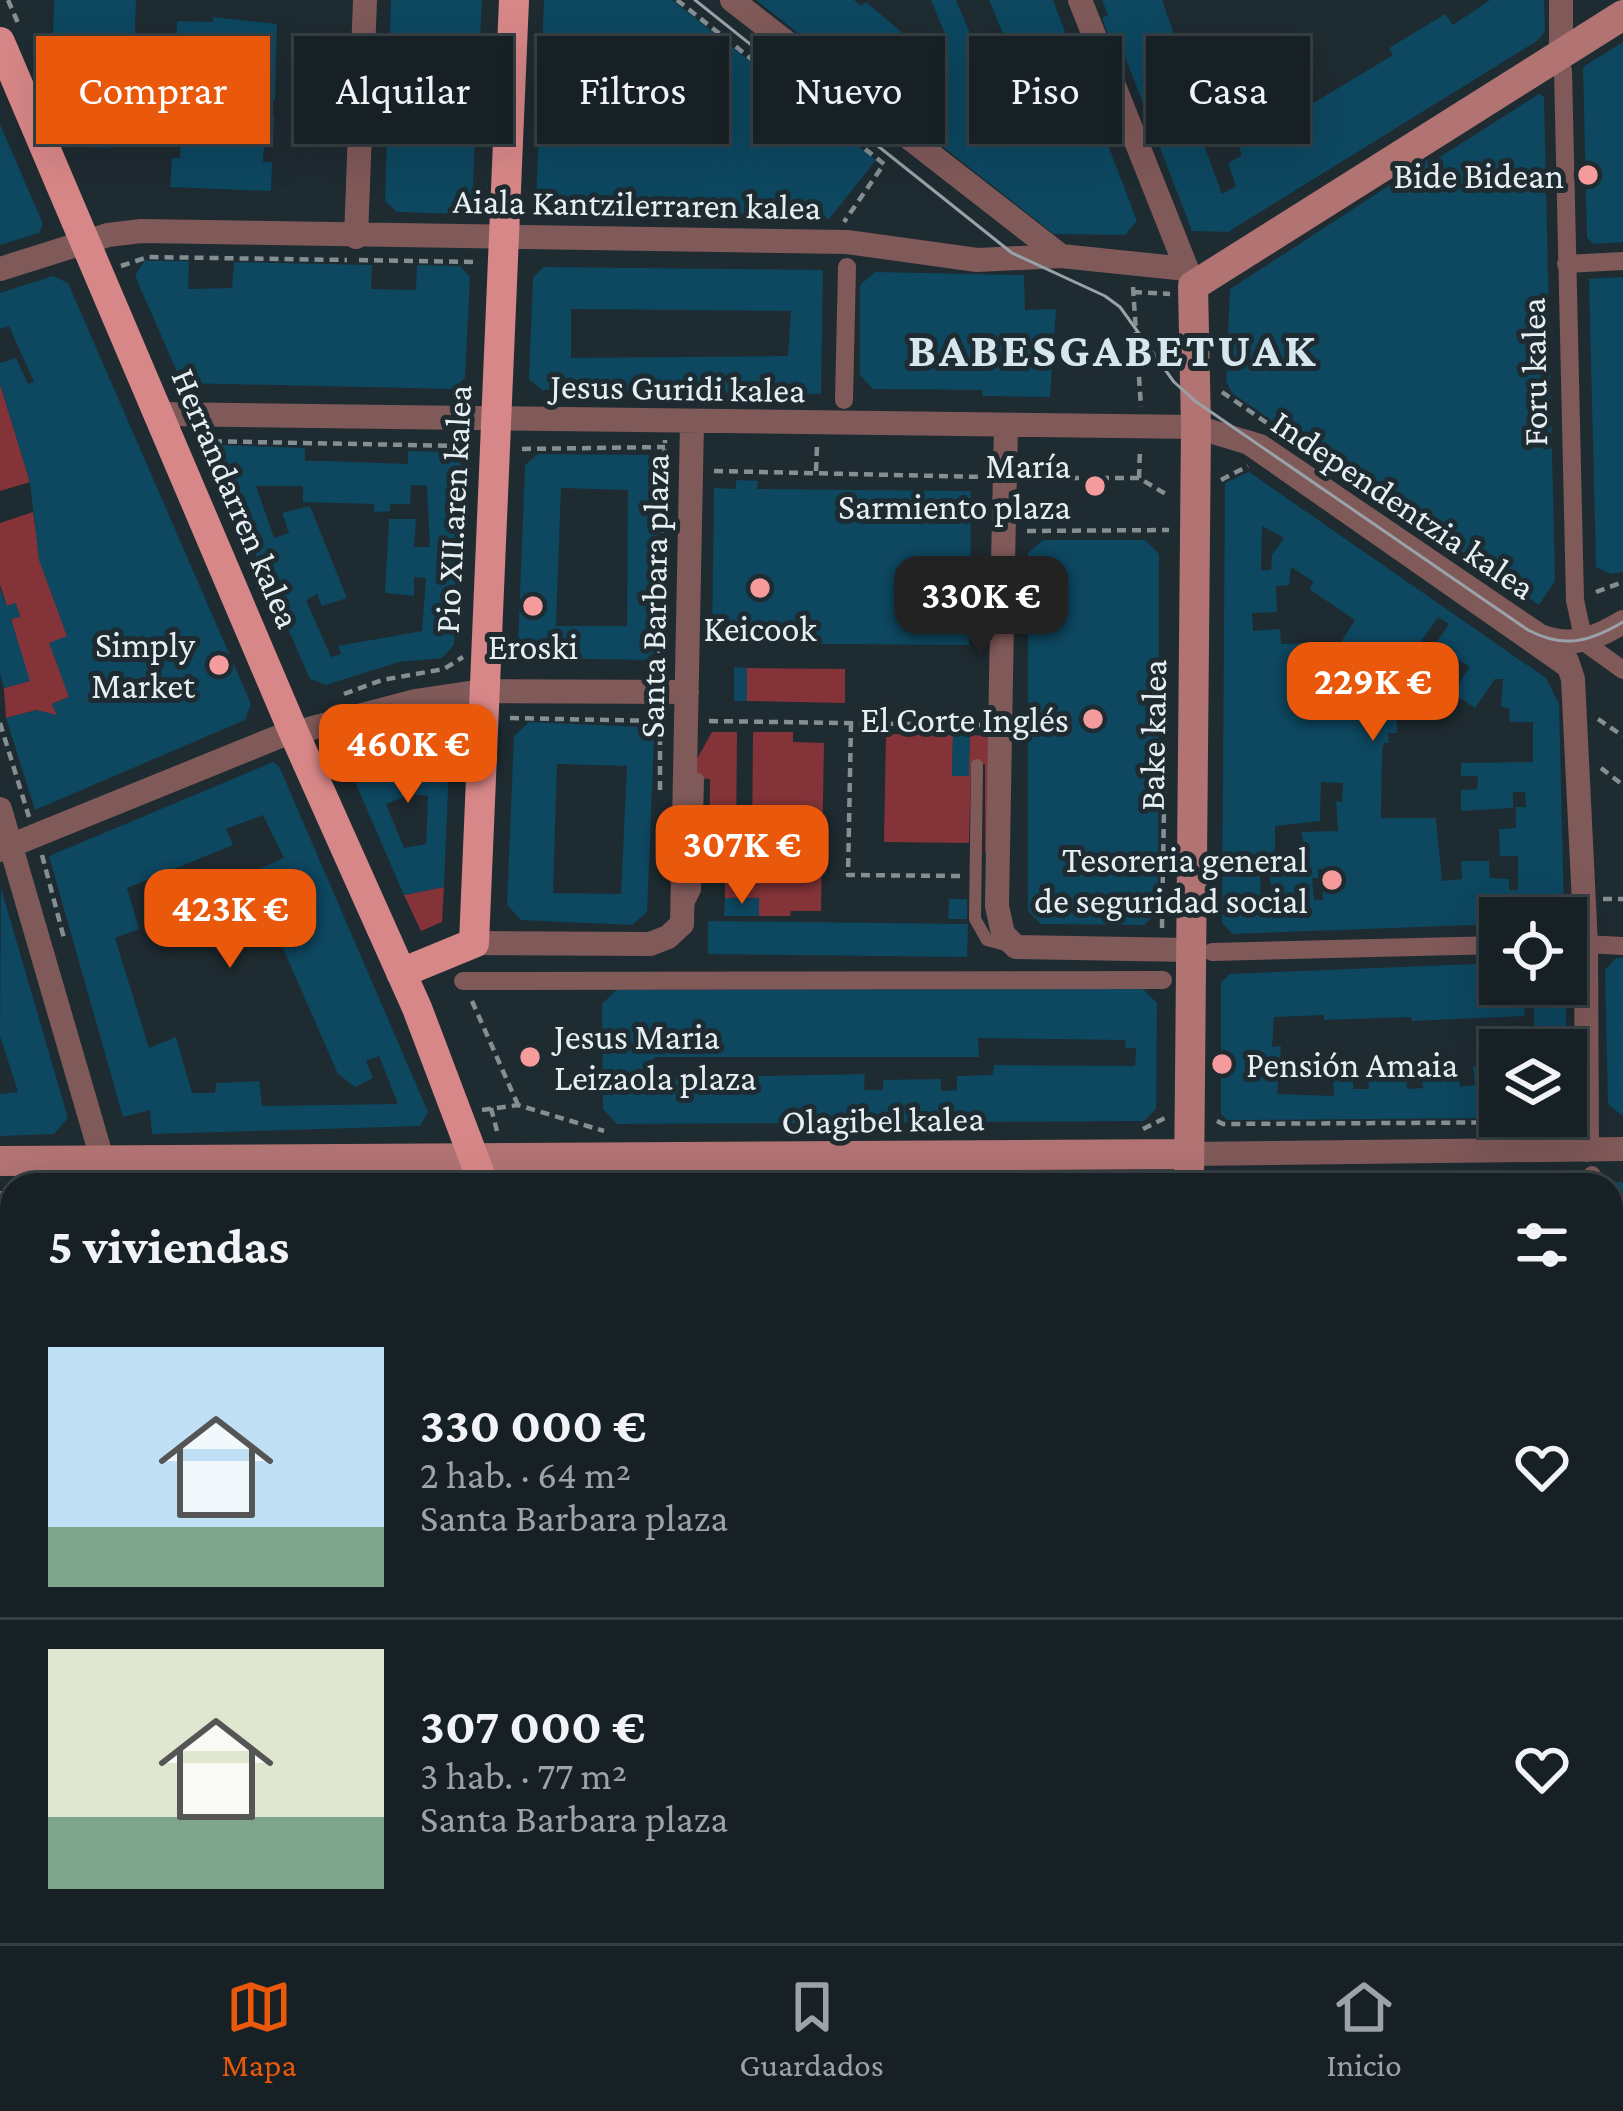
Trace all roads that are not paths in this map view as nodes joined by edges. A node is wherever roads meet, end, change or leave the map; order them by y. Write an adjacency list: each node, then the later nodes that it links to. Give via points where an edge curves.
1 (364, 0): 9 (street)
2 (514, 0): 10 (main road, Pio XII.aren kalea)
3 (732, 0): 12 (street)
4 (1080, 0): 17 (street)
5 (1561, 0): 8 (street, Foru kalea)
6 (1623, 15): 8 (main road)
7 (0, 42): 11 (main road, Herrandarren kalea)
8 (1562, 62): 14 (street, Foru kalea); 17 (main road)
9 (356, 237): 10 (street, Aiala Kantzilerraren kalea); 11 (street, Aiala Kantzilerraren kalea, via 141,230)
10 (504, 238): 12 (street, Aiala Kantzilerraren kalea, via 863,242 977,260); 20 (main road, Pio XII.aren kalea, via 485,267)
11 (85, 242): 16 (street, Aiala Kantzilerraren kalea); 19 (main road, Herrandarren kalea)
12 (1060, 256): 17 (street, Aiala Kantzilerraren kalea)
13 (1623, 261): 14 (street)
14 (1566, 264): 26 (street, Foru kalea, via 1575,601)
15 (847, 266): 18 (street)
16 (0, 268)
17 (1190, 277): 23 (main road, Bake kalea)
18 (844, 400)
19 (159, 414): 20 (street, Jesus Guridi kalea); 31 (main road, Herrandarren kalea)
20 (495, 421): 21 (street, Jesus Guridi kalea); 30 (main road, Pio XII.aren kalea)
21 (692, 423): 22 (street, Jesus Guridi kalea); 29 (street, Santa Barbara plaza, via 678,471)
22 (1006, 427): 23 (street, Jesus Guridi kalea); 43 (street, via 998,906 1003,934)
23 (1196, 427): 24 (street, Independentzia kalea); 45 (main road, Bake kalea)
24 (1234, 436): 26 (street, Independentzia kalea, via 1261,446 1528,630); 28 (lane, via 1458,606)
25 (1623, 622): 26 (street)
26 (1569, 642): 27 (street); 28 (street, Foru kalea)
27 (1615, 664)
28 (1573, 676): 36 (street, Foru kalea)
29 (687, 692): 30 (street); 37 (street, Santa Barbara plaza)
30 (482, 705): 31 (street, via 415,701); 39 (main road, Pio XII.aren kalea)
31 (294, 734): 35 (street); 46 (main road, Herrandarren kalea)
32 (977, 765): 43 (lane, via 975,919 981,935)
33 (698, 779): 37 (lane, via 695,890)
34 (0, 808): 35 (street)
35 (6, 848): 52 (street)
36 (1575, 897)
37 (683, 914): 39 (street, via 668,937 650,944)
38 (1434, 927): 44 (lane)
39 (474, 943): 46 (main road)
40 (1587, 944): 42 (street)
41 (1479, 946): 44 (street)
42 (1623, 946)
43 (1016, 947): 45 (street)
44 (1435, 947): 45 (street)
45 (1200, 951): 53 (main road, Bake kalea)
46 (401, 973): 55 (main road, Herrandarren kalea)
47 (1163, 980): 48 (street)
48 (463, 981)
49 (1580, 1005): 54 (street, Foru kalea)
50 (1623, 1149): 54 (street, Olagibel kalea)
51 (0, 1161): 52 (main road, Olagibel kalea)
52 (103, 1162): 57 (main road, Olagibel kalea)
53 (1189, 1170): 54 (street, Olagibel kalea); 56 (main road, Olagibel kalea)
54 (1590, 1170)
55 (479, 1172): 56 (main road, Olagibel kalea); 57 (main road, Olagibel kalea)
56 (705, 1172)
57 (201, 1173)

